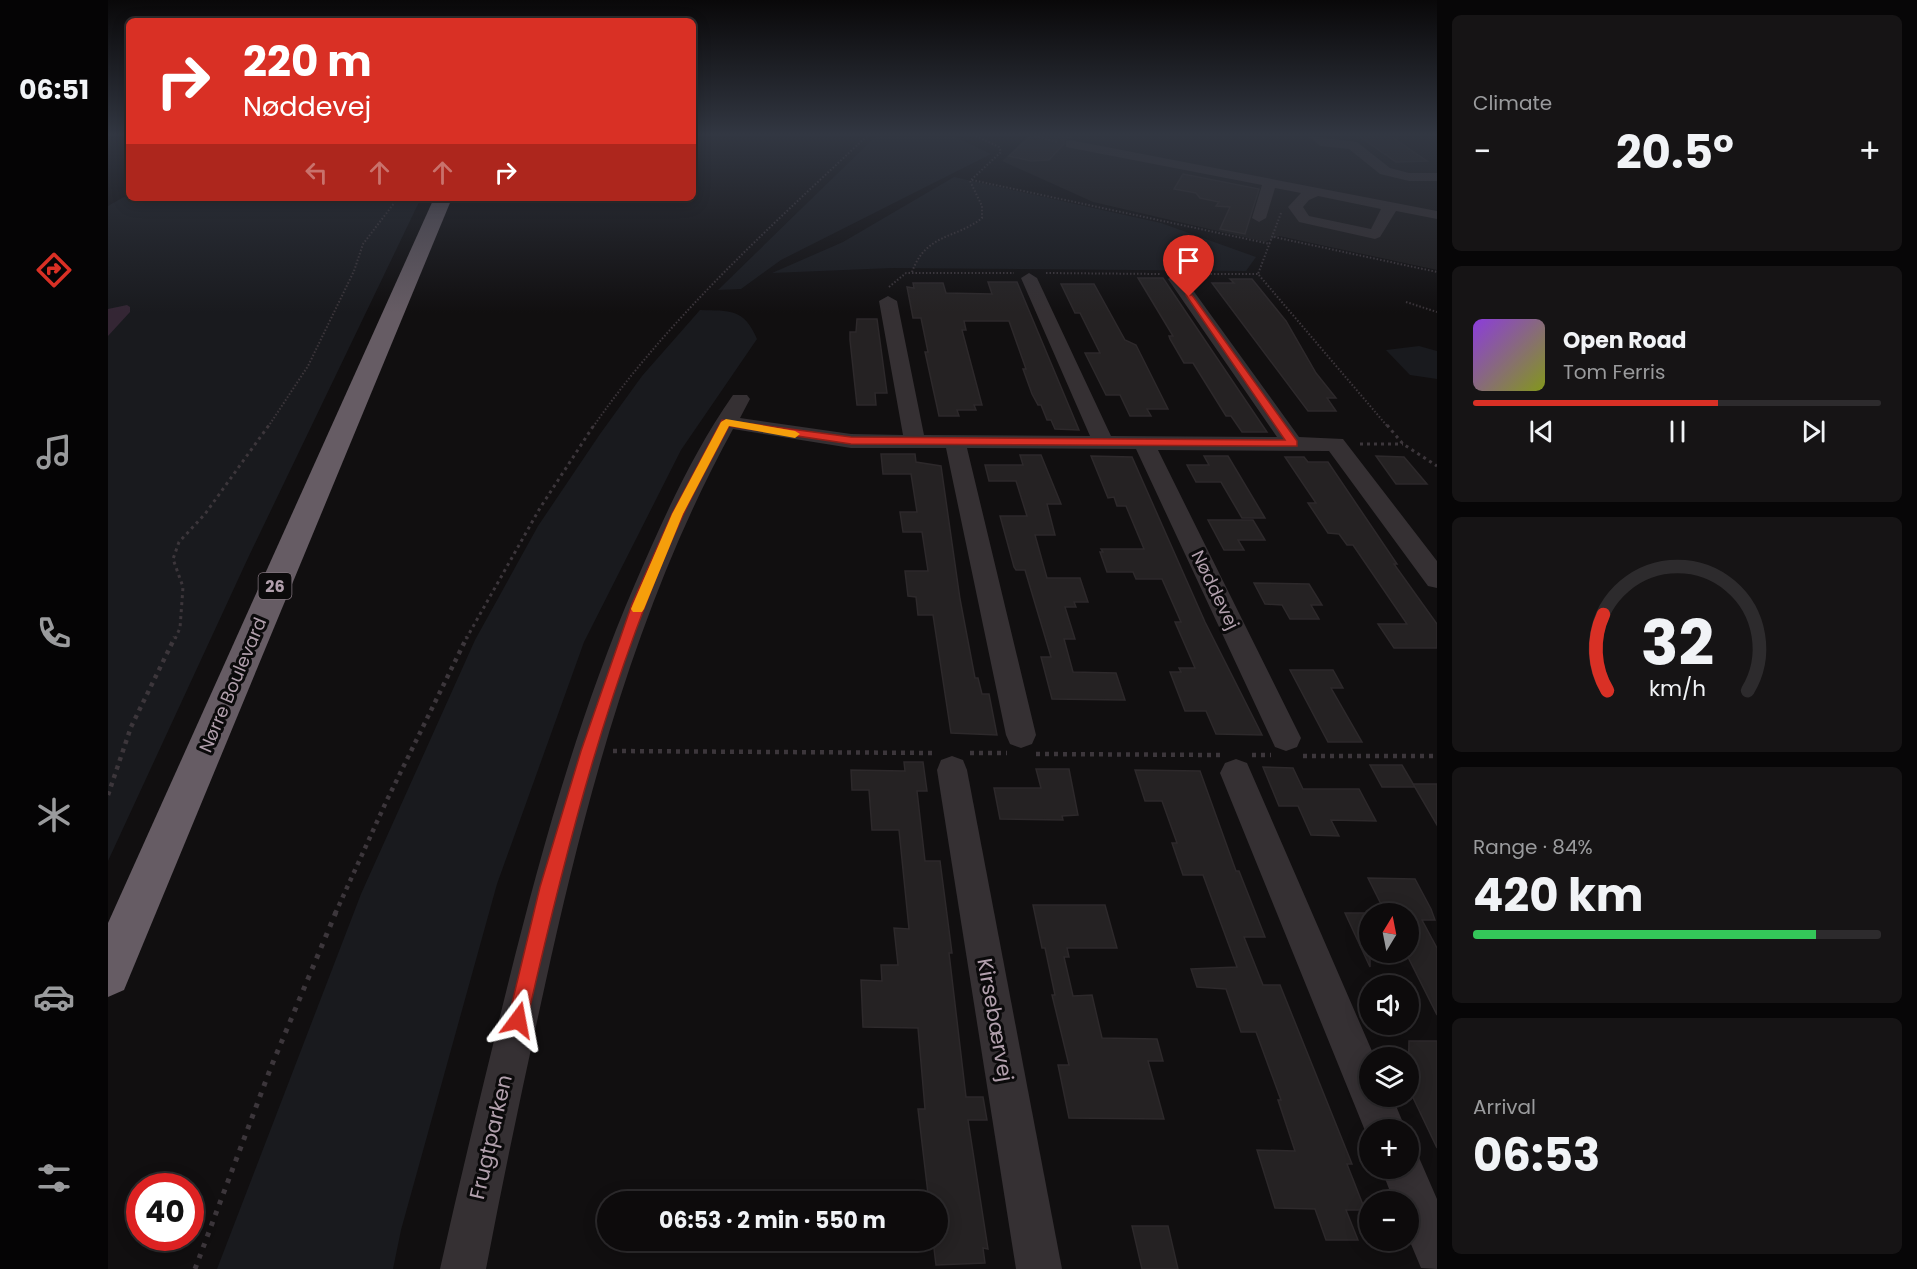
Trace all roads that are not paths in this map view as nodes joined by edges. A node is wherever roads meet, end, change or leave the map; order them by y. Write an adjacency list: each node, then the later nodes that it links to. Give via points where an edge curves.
1 (1266, 195): 7 (street)
2 (1308, 195): 5 (street, via 1295,207 1304,219 1375,234)
3 (1333, 195): 5 (street)
4 (442, 201): 21 (highway, Nørre Boulevard / 26)
5 (1389, 206): 6 (street)
6 (1437, 215)
7 (1259, 218)
8 (1028, 275): 13 (street)
9 (1177, 275): 15 (street)
10 (888, 301): 11 (street)
11 (915, 442): 12 (street); 25 (street, Frugtparken, via 801,435 733,411 678,514 639,604 589,751 549,887)
12 (955, 442): 13 (street); 17 (street)
13 (1104, 443): 14 (street)
14 (1144, 443): 15 (street); 18 (street, Nøddevej)
15 (1293, 444): 16 (street, via 1335,444)
16 (1437, 579)
17 (1021, 735)
18 (1286, 738)
19 (952, 770): 26 (street, Kirsebærvej)
20 (1236, 773): 22 (street)
21 (108, 974)
22 (1359, 1066)
23 (1407, 1179): 24 (street)
24 (1437, 1252)
25 (463, 1269)
26 (1038, 1269)

